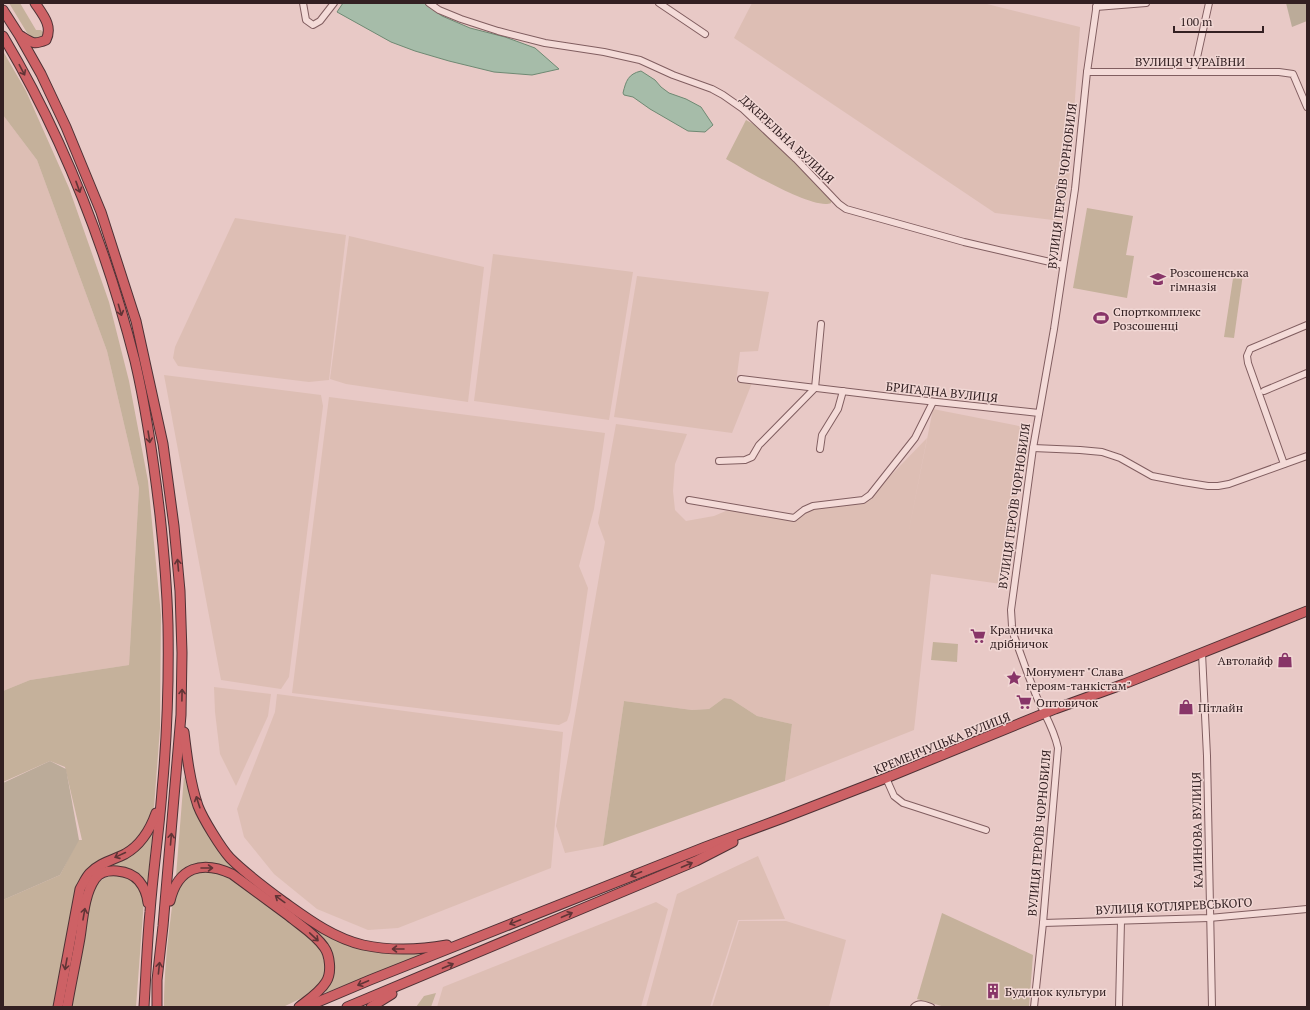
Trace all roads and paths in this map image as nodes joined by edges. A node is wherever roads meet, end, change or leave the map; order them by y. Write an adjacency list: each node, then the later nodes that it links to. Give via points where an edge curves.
1 (35, 3): 10 (highway, via 48,24 46,40 31,42)
2 (303, 3): 3 (street, via 306,20 313,25 320,21)
3 (334, 3)
4 (429, 3): 16 (street, ДЖЕРЕЛЬНА ВУЛИЦЯ, via 460,20 498,31 545,43 640,60 723,94 743,109 846,209 964,242)
5 (659, 3): 11 (street)
6 (1146, 3): 8 (street)
7 (1209, 3): 13 (street)
8 (1097, 5): 14 (street, ВУЛИЦЯ ГЕРОЇВ ЧОРНОБИЛЯ)
9 (3, 10): 10 (highway)
10 (19, 34): 35 (highway, one-way to 10, via 180,591 174,526 163,444 136,321 101,212 66,127)
11 (705, 34)
12 (3, 36): 37 (highway, one-way to 37, via 55,134 76,181 120,308 135,363 156,480 167,599 167,716)
13 (1194, 71): 14 (street, ВУЛИЦЯ ЧУРАЇВНИ); 15 (street, ВУЛИЦЯ ЧУРАЇВНИ, via 1293,74)
14 (1087, 72): 16 (street, ВУЛИЦЯ ГЕРОЇВ ЧОРНОБИЛЯ)
15 (1307, 107)
16 (1063, 265): 25 (street, ВУЛИЦЯ ГЕРОЇВ ЧОРНОБИЛЯ)
17 (821, 324): 21 (street)
18 (1307, 325): 30 (street, via 1250,349 1247,358)
19 (1307, 373): 23 (street)
20 (741, 379): 21 (street, БРИГАДНА ВУЛИЦЯ)
21 (815, 388): 22 (street, БРИГАДНА ВУЛИЦЯ); 29 (street, via 759,445 752,457 745,460)
22 (842, 391): 24 (street, БРИГАДНА ВУЛИЦЯ); 27 (street, via 838,409 822,435)
23 (1264, 392)
24 (933, 402): 25 (street, БРИГАДНА ВУЛИЦЯ); 31 (street, via 915,438 870,495 863,500 813,506 794,518)
25 (1039, 414): 26 (street, ВУЛИЦЯ ГЕРОЇВ ЧОРНОБИЛЯ)
26 (1033, 448): 30 (street, via 1102,452 1120,458 1152,476 1208,486 1229,484); 34 (street, ВУЛИЦЯ ГЕРОЇВ ЧОРНОБИЛЯ, via 1011,602 1011,618 1014,636)
27 (820, 449)
28 (1307, 456): 30 (street)
29 (719, 461)
30 (1284, 464)
31 (689, 500)
32 (1307, 611): 33 (highway, КРЕМЕНЧУЦЬКА ВУЛИЦЯ)
33 (1202, 653): 34 (highway, КРЕМЕНЧУЦЬКА ВУЛИЦЯ); 42 (street, КАЛИНОВА ВУЛИЦЯ, via 1207,748)
34 (1045, 713): 36 (highway, КРЕМЕНЧУЦЬКА ВУЛИЦЯ); 44 (street, ВУЛИЦЯ ГЕРОЇВ ЧОРНОБИЛЯ, via 1056,736 1058,748)
35 (181, 715): 45 (highway, one-way to 35); 46 (highway, one-way to 35, via 388,950 361,944 313,923 257,882 229,856 199,807 190,778)
36 (886, 778): 38 (highway, КРЕМЕНЧУЦЬКА ВУЛИЦЯ); 39 (street, via 894,796 903,803)
37 (162, 790): 41 (highway); 48 (highway, one-way to 48, via 151,827 143,839 125,854 89,873 80,889)
38 (764, 825): 46 (highway, one-way to 46); 47 (highway, one-way to 38, via 696,861)
39 (986, 830)
40 (1307, 909): 42 (street, ВУЛИЦЯ КОТЛЯРЕВСЬКОГО)
41 (150, 912): 49 (highway, one-way to 41, via 87,897 96,878 107,872 117,871 133,876 147,894); 50 (highway)
42 (1209, 918): 43 (street, ВУЛИЦЯ КОТЛЯРЕВСЬКОГО); 60 (street, КАЛИНОВА ВУЛИЦЯ)
43 (1121, 921): 44 (street, ВУЛИЦЯ КОТЛЯРЕВСЬКОГО); 59 (street)
44 (1042, 923): 58 (street, ВУЛИЦЯ ГЕРОЇВ ЧОРНОБИЛЯ)
45 (163, 926): 51 (highway, one-way to 45); 52 (highway, one-way to 52, via 174,887 179,879 189,872 209,867 232,874 305,928 325,948 330,967 329,976 313,996)
46 (464, 943): 53 (highway, one-way to 53)
47 (423, 976): 54 (highway); 55 (highway)
48 (58, 1007)
49 (67, 1007)
50 (144, 1007)
51 (157, 1007)
52 (299, 1007)
53 (306, 1007)
54 (347, 1007)
55 (371, 1007)
56 (914, 1007): 57 (street, via 918,1004)
57 (931, 1007)
58 (1034, 1007)
59 (1119, 1007)
60 (1212, 1007)

